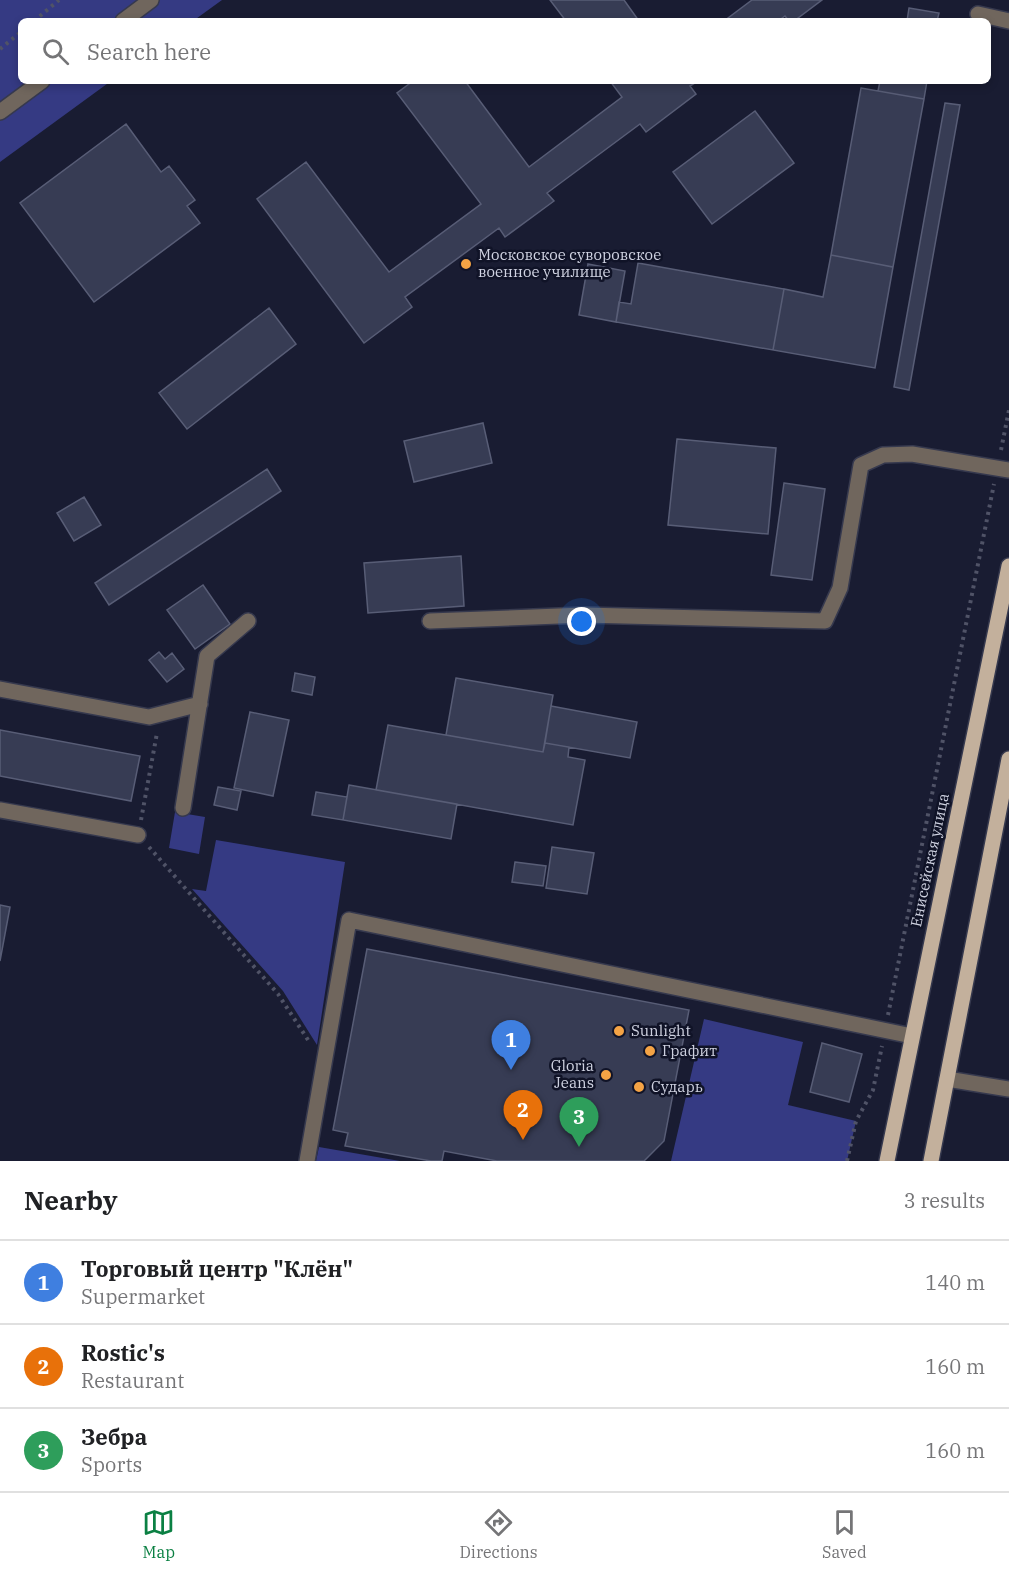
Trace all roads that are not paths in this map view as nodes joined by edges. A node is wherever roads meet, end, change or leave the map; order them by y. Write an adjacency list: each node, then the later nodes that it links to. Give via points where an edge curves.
1 (151, 0): 3 (lane)
2 (978, 14): 4 (lane)
3 (127, 18)
4 (1009, 21)
5 (38, 84): 6 (lane)
6 (0, 112)
7 (1003, 469): 10 (lane, via 912,454 882,455 861,465 840,588 825,621 584,615)
8 (1009, 566): 18 (main road, Енисейская улица)
9 (248, 621): 12 (lane, via 207,656)
10 (430, 621)
11 (0, 688): 12 (lane, via 149,717)
12 (200, 704): 14 (lane)
13 (1009, 759): 15 (main road)
14 (183, 808)
15 (1004, 808): 19 (main road)
16 (0, 810): 17 (lane)
17 (138, 835)
18 (912, 1036): 21 (lane, via 349,920); 22 (main road, Енисейская улица)
19 (947, 1079): 20 (lane); 23 (main road)
20 (1009, 1089)
21 (307, 1161)
22 (887, 1161)
23 (931, 1161)

